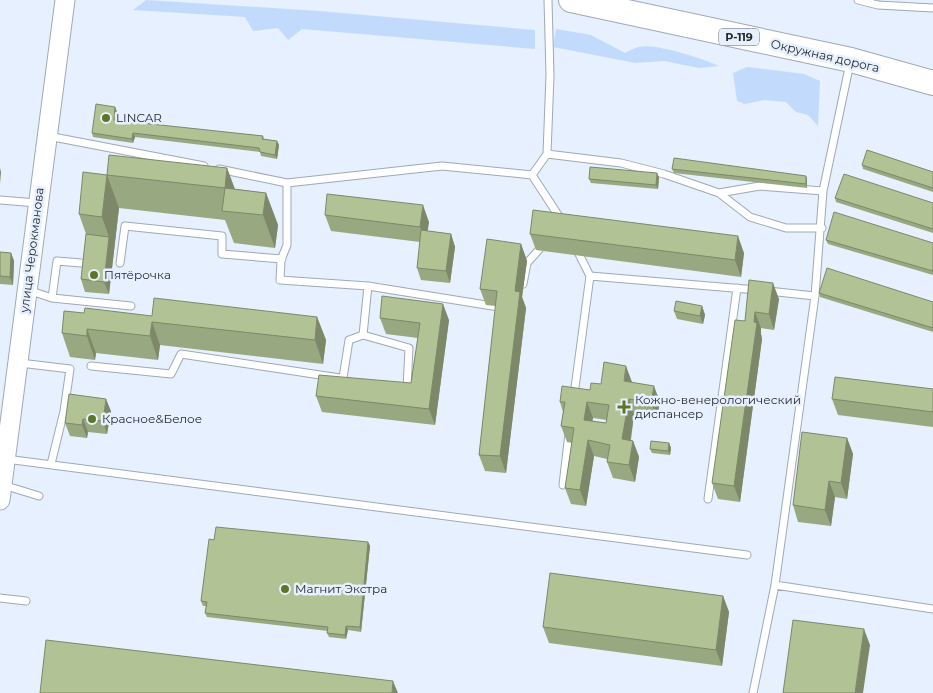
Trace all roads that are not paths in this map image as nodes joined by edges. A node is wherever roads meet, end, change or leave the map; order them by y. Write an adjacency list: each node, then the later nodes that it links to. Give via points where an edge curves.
1 (65, 0): 9 (street, улица Черокманова)
2 (548, 0): 10 (lane)
3 (571, 0): 5 (highway, Окружная дорога / Р-119)
4 (858, 0): 6 (lane, via 878,5)
5 (622, 5): 7 (highway, Окружная дорога / Р-119)
6 (933, 8)
7 (851, 60): 8 (highway, Окружная дорога / Р-119); 13 (lane)
8 (933, 83)
9 (48, 136): 12 (lane); 16 (street, улица Черокманова)
10 (547, 154): 11 (lane); 14 (lane, via 621,163)
11 (532, 175): 12 (lane, via 442,166); 17 (lane)
12 (287, 183): 23 (lane, via 287,245)
13 (823, 191): 14 (lane, via 760,186); 18 (lane)
14 (719, 193): 18 (lane, via 750,217 786,228)
15 (0, 200): 16 (lane)
16 (37, 204): 29 (street, улица Черокманова)
17 (563, 223): 19 (lane); 20 (lane)
18 (822, 228): 31 (lane)
19 (557, 230)
20 (567, 232)
21 (551, 236): 30 (lane, via 527,264)
22 (572, 240): 26 (lane)
23 (282, 259): 25 (lane, via 222,254 222,236 125,226); 27 (lane, via 280,280)
24 (81, 263): 32 (lane, via 57,261)
25 (120, 263)
26 (590, 276): 28 (lane); 41 (lane)
27 (368, 286): 34 (lane); 35 (lane)
28 (737, 288): 31 (lane); 48 (lane)
29 (28, 290): 32 (lane); 36 (street, улица Черокманова)
30 (522, 291)
31 (815, 296): 50 (lane)
32 (52, 298): 33 (lane)
33 (131, 306)
34 (510, 308)
35 (363, 335): 38 (lane, via 349,340); 40 (lane, via 409,348 407,388)
36 (18, 363): 43 (street, улица Черокманова); 44 (lane, via 70,369)
37 (90, 366): 38 (lane, via 172,374 181,354)
38 (343, 378): 39 (lane)
39 (352, 380)
40 (398, 386)
41 (574, 400)
42 (570, 428): 45 (lane)
43 (5, 459): 44 (lane); 46 (street, улица Черокманова)
44 (51, 464): 49 (lane)
45 (563, 485)
46 (1, 492): 47 (lane)
47 (39, 496)
48 (708, 500)
49 (747, 556)
50 (775, 585): 53 (lane); 54 (lane)
51 (0, 598): 52 (lane)
52 (26, 601)
53 (933, 609)
54 (754, 693)

